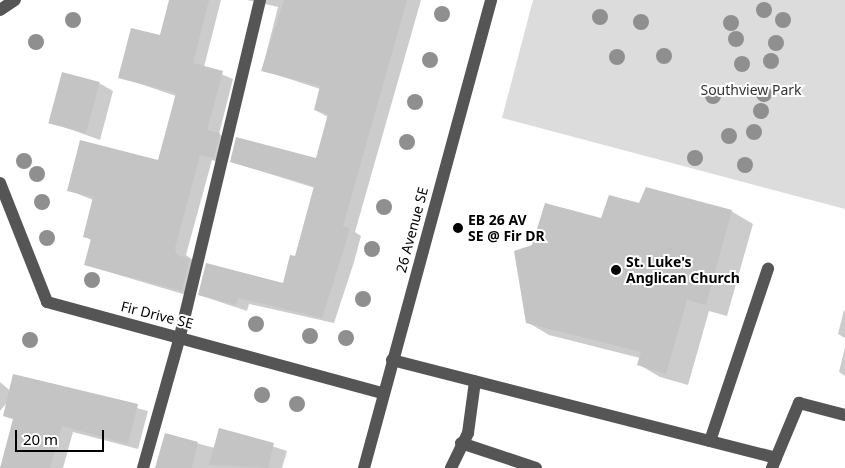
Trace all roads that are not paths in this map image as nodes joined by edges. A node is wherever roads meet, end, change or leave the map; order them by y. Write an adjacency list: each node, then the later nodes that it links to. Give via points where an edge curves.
1 (15, 0): 4 (street)
2 (260, 0): 7 (street)
3 (491, 0): 8 (street, 26 Avenue SE)
4 (0, 10)
5 (0, 183): 7 (street, Fir Drive SE, via 48,302)
6 (768, 268): 12 (street)
7 (180, 336): 10 (street, Fir Drive SE); 15 (street)
8 (392, 360): 9 (street); 10 (street, 26 Avenue SE)
9 (475, 381): 12 (street); 13 (street, via 468,433)
10 (383, 393): 16 (street, 26 Avenue SE)
11 (845, 415): 14 (street, via 799,403)
12 (710, 441): 14 (street)
13 (461, 443): 17 (street); 18 (street)
14 (774, 463)
15 (143, 468)
16 (364, 468)
17 (452, 468)
18 (536, 468)

